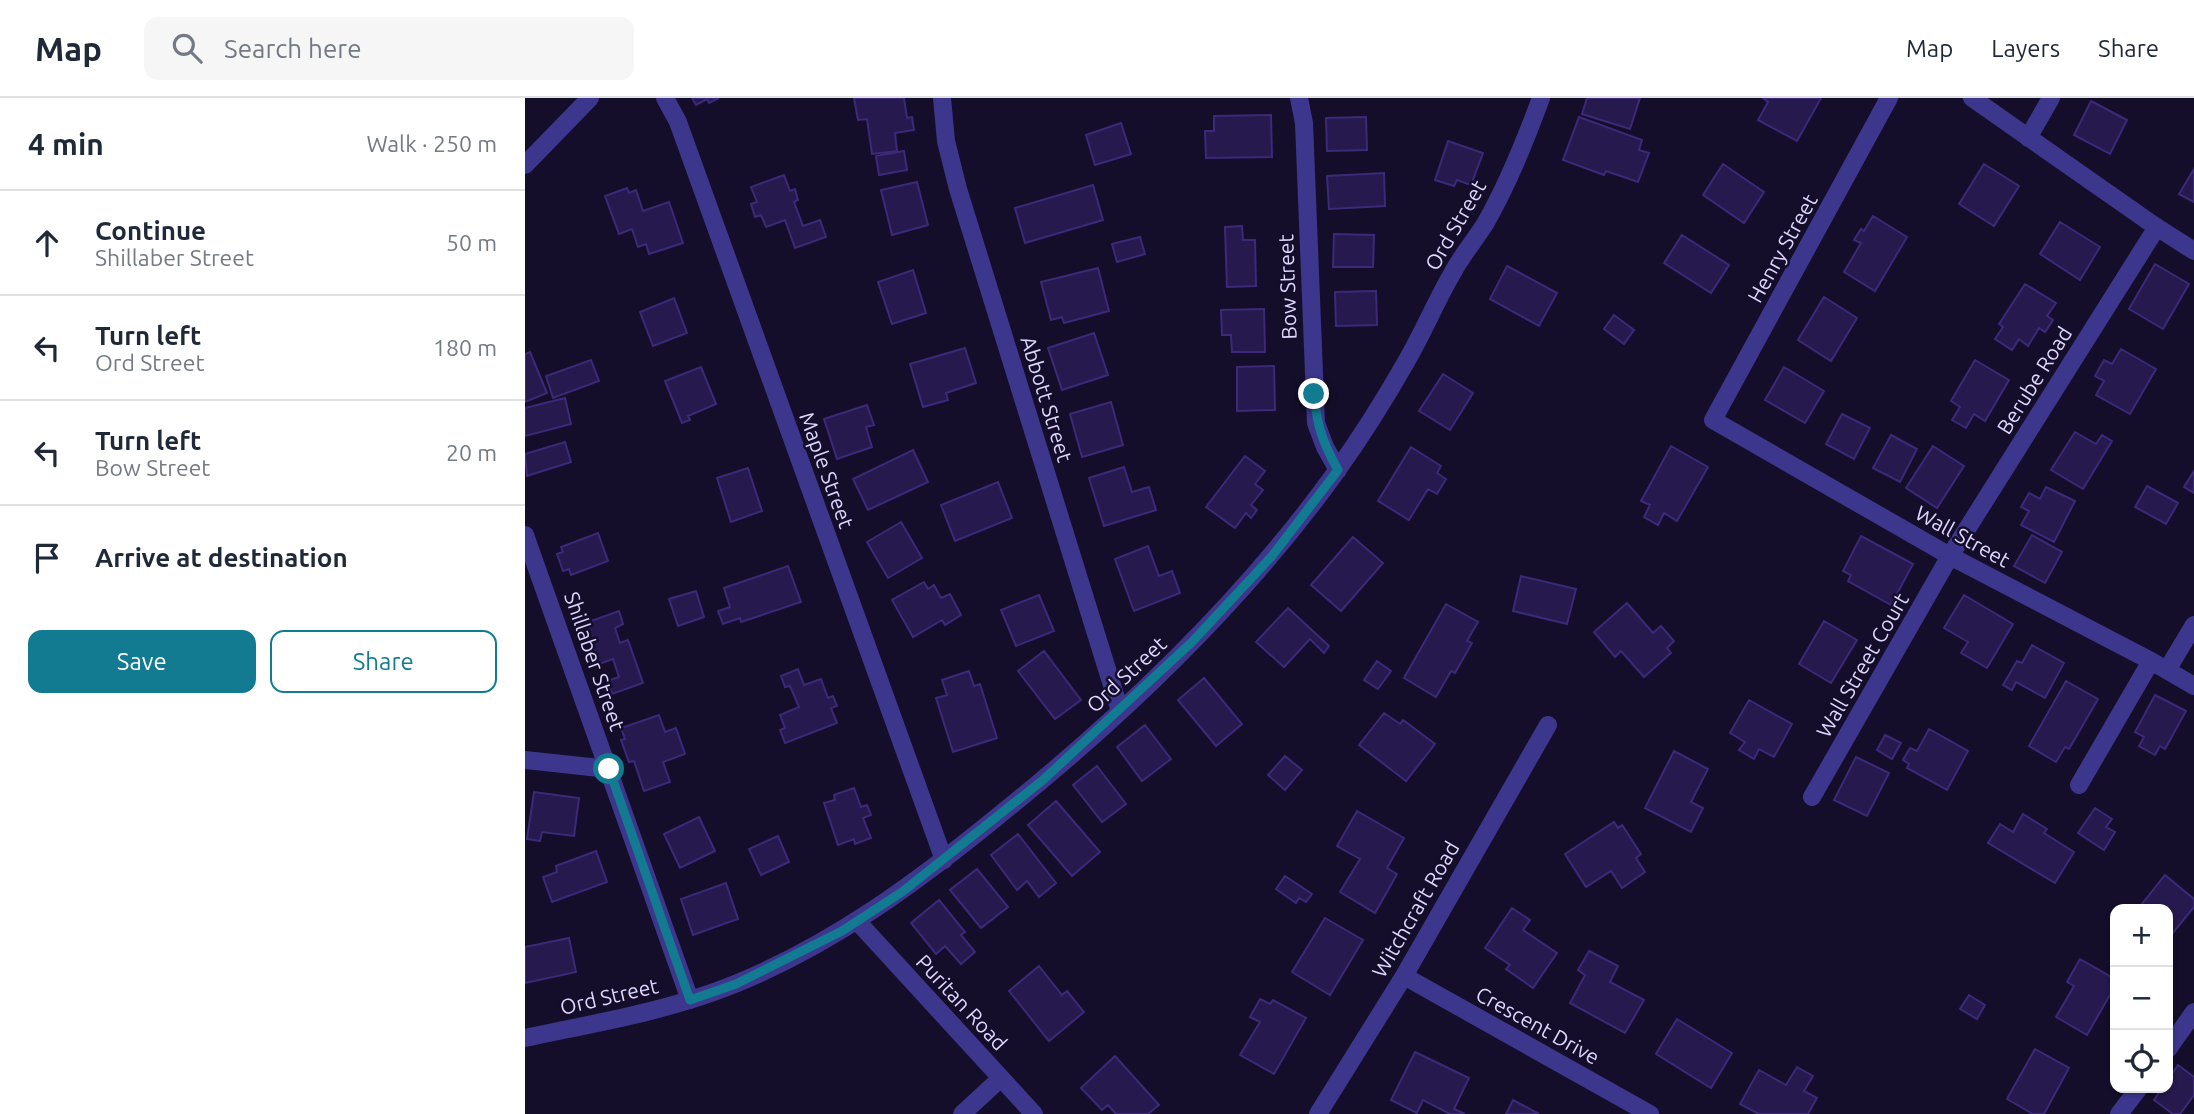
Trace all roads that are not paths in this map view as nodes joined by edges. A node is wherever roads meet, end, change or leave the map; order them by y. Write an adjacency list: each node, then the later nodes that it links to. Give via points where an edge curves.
1 (590, 98): 10 (street)
2 (664, 98): 27 (street, Maple Street, via 678,122)
3 (942, 98): 21 (street, Abbott Street, via 958,190)
4 (1299, 98): 14 (street, Bow Street, via 1304,123 1317,423)
5 (1541, 98): 14 (street, Ord Street, via 1514,167 1484,225 1454,269 1406,363)
6 (1889, 98): 13 (street, Henry Street)
7 (1972, 98): 9 (street)
8 (2051, 98): 9 (street)
9 (2028, 138): 11 (street)
10 (525, 165)
11 (2157, 227): 12 (street); 16 (street, Berube Road)
12 (2194, 251)
13 (1713, 420): 16 (street, Wall Street)
14 (1338, 470): 21 (street, Ord Street, via 1272,556)
15 (525, 536): 24 (street, Shillaber Street)
16 (1950, 556): 18 (street, Wall Street); 26 (street, Wall Street Court)
17 (2194, 625): 19 (street)
18 (2151, 661): 19 (street, Wall Street); 25 (street)
19 (2167, 670): 20 (street, Wall Street)
20 (2194, 686)
21 (1120, 711): 27 (street, Ord Street)
22 (1548, 725): 29 (street, Witchcraft Road)
23 (525, 760): 24 (street)
24 (609, 769): 30 (street, Shillaber Street)
25 (2079, 785)
26 (1812, 797)
27 (944, 860): 28 (street, Ord Street)
28 (857, 921): 30 (street, Ord Street, via 736,984); 34 (street, Puritan Road)
29 (1403, 976): 38 (street, Witchcraft Road); 39 (street, Crescent Drive)
30 (690, 1000): 32 (street, Ord Street)
31 (2191, 1023): 33 (street)
32 (525, 1038)
33 (2173, 1043)
34 (1002, 1079): 36 (street); 37 (street, Puritan Road)
35 (2135, 1093): 40 (street)
36 (962, 1114)
37 (1034, 1114)
38 (1318, 1114)
39 (1650, 1114)
40 (2119, 1114)

